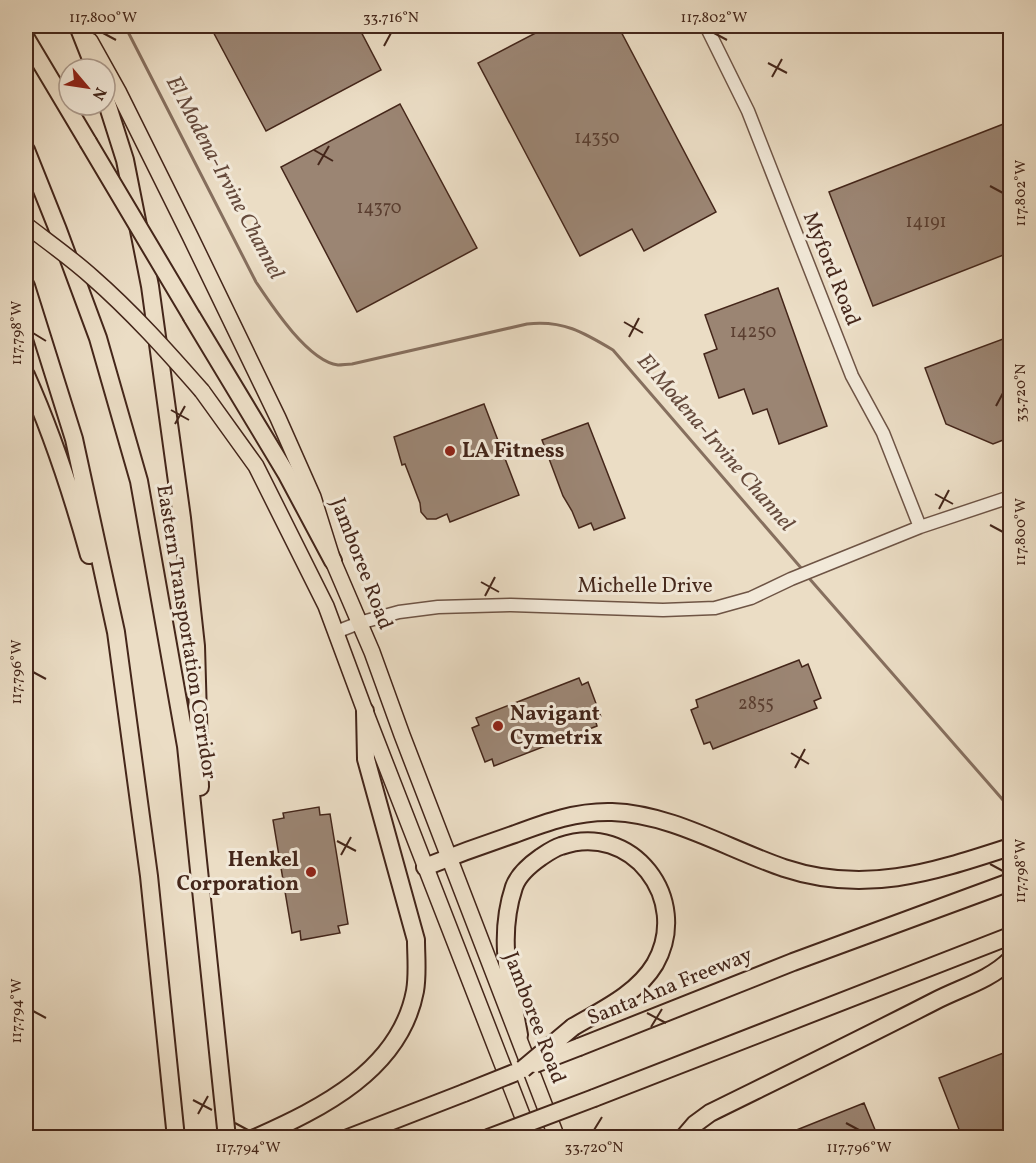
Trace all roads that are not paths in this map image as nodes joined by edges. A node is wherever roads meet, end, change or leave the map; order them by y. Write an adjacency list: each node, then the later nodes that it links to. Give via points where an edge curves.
1 (80, 26): 4 (highway); 12 (highway, Jamboree Road, via 119,93 278,418 313,497)
2 (706, 26): 11 (street, Myford Road, via 748,111 852,376 883,433)
3 (26, 38): 12 (highway, bridge, via 286,473)
4 (91, 57)
5 (111, 117): 17 (highway, via 125,160 150,286 182,518 196,646 200,793)
6 (26, 150): 17 (highway, Eastern Transportation Corridor, via 98,338 139,481 186,746)
7 (26, 225): 14 (highway, bridge, via 110,293 201,391 256,466)
8 (26, 286): 15 (highway, via 74,439)
9 (26, 375): 15 (highway, via 76,508)
10 (1011, 497): 11 (street, Michelle Drive)
11 (920, 527): 13 (street, Michelle Drive, via 751,598 715,608 455,606 399,612)
12 (333, 561): 13 (highway, Jamboree Road)
13 (359, 623): 14 (street, Michelle Drive); 19 (highway, Jamboree Road)
14 (336, 632): 16 (highway)
15 (124, 680): 28 (highway)
16 (365, 711): 20 (highway); 27 (highway, via 366,759 416,940 415,991 403,1026 375,1067 333,1097)
17 (196, 846): 29 (highway, Eastern Transportation Corridor)
18 (1007, 848): 19 (highway, via 922,873 856,882 818,878 666,823 612,812 562,817)
19 (449, 857): 20 (highway); 24 (highway, Jamboree Road)
20 (425, 867): 33 (highway)
21 (1011, 882): 25 (highway, Santa Ana Freeway, bridge, via 793,962)
22 (1011, 936): 26 (highway, bridge)
23 (1011, 960): 35 (highway, via 999,972 710,1113)
24 (519, 1035): 25 (highway, bridge, via 505,960 506,919 514,884 533,862 561,846 597,842 620,849 656,879 664,900 668,921 655,964 624,996 573,1027); 34 (highway, Jamboree Road)
25 (523, 1069): 30 (highway, Santa Ana Freeway, bridge)
26 (538, 1119): 31 (highway, bridge); 32 (highway)
27 (261, 1135)
28 (176, 1137)
29 (227, 1137)
30 (348, 1137)
31 (488, 1137)
32 (519, 1137)
33 (531, 1137)
34 (557, 1137)
35 (682, 1137)

